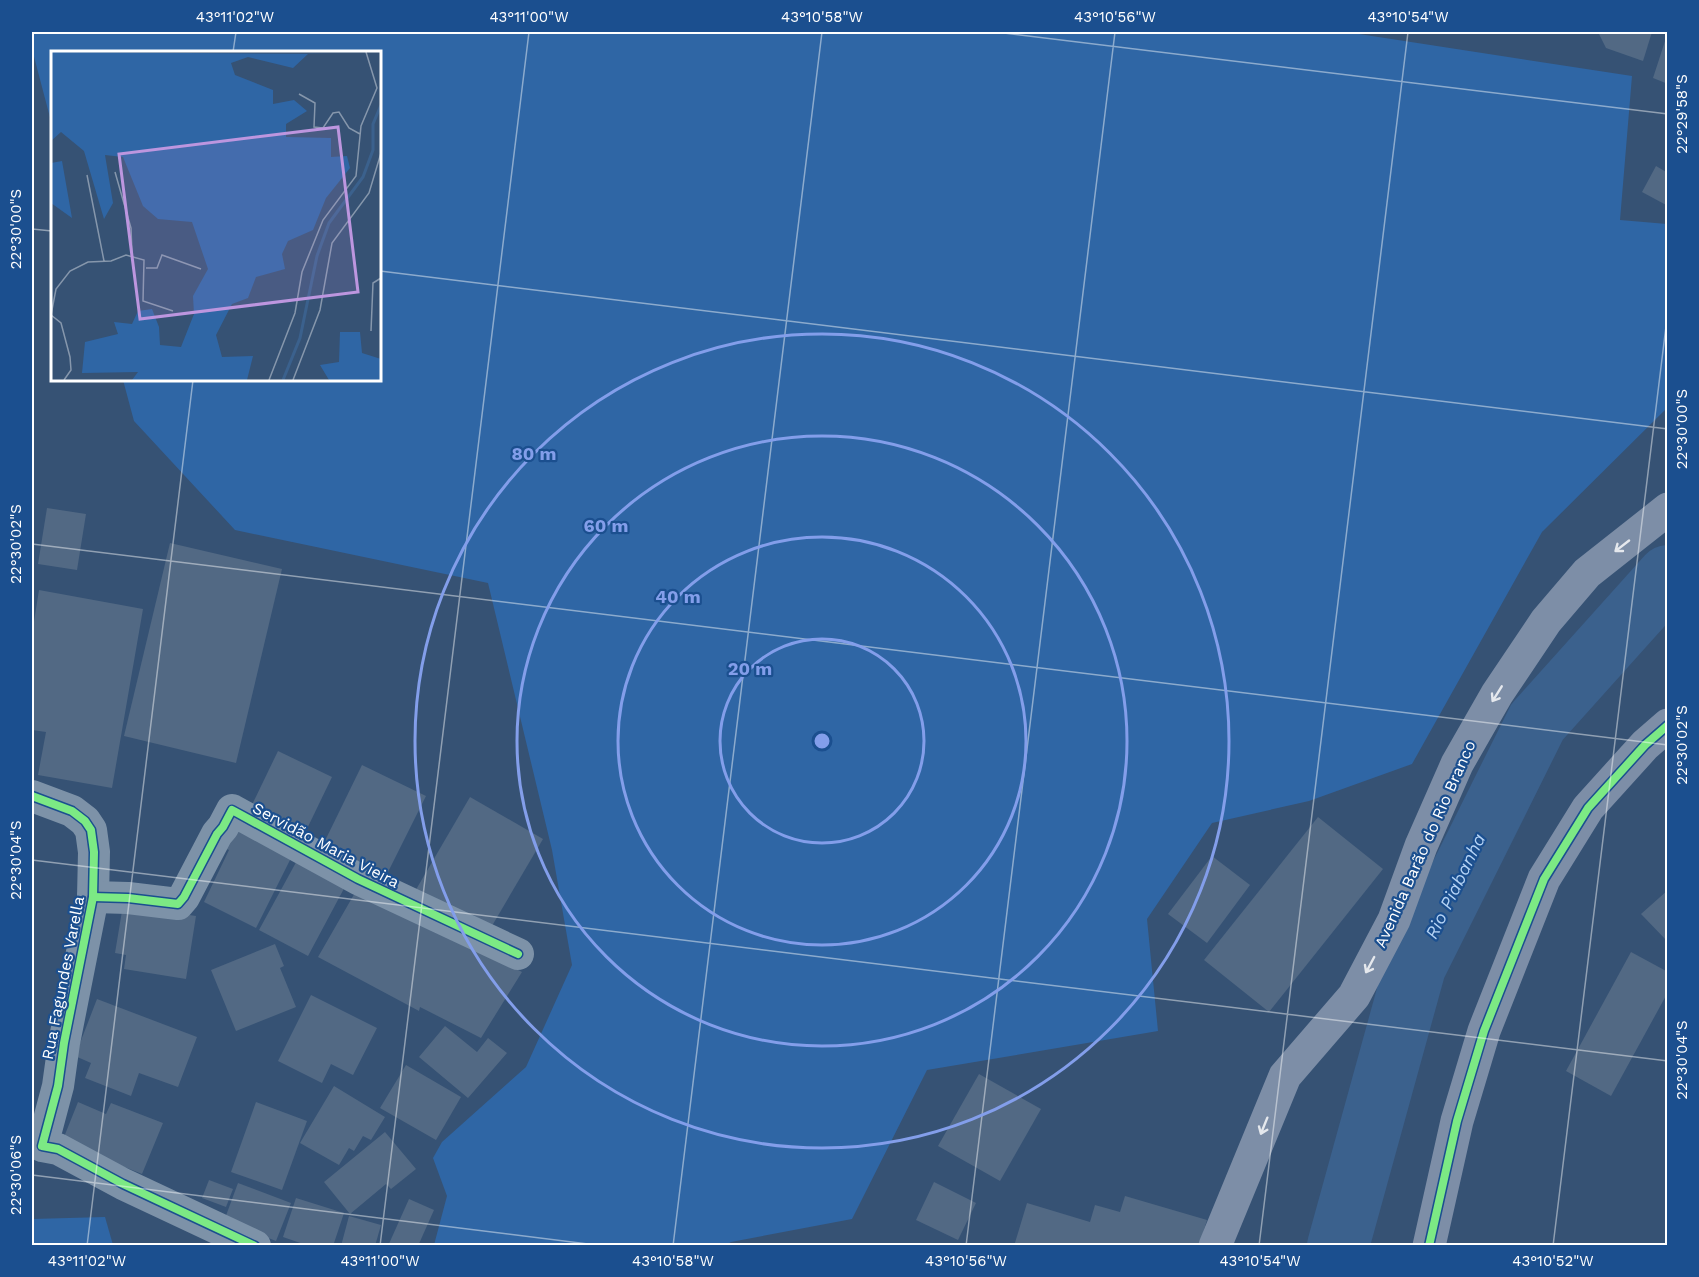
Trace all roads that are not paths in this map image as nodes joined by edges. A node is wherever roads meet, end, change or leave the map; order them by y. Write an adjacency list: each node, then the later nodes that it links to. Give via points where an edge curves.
1 (1668, 509): 7 (main road, Avenida Barão do Rio Branco, one-way to 7, via 1587,573 1546,621 1497,694 1456,764 1394,920 1354,996 1285,1076)
2 (1668, 725): 8 (main road, via 1588,808 1544,879 1484,1030 1456,1122)
3 (32, 796): 4 (street, Rua Fagundes Varella, via 72,811 91,830)
4 (93, 897): 5 (street, Servidão Maria Vieira, via 178,904 232,810 358,879); 6 (street, Rua Fagundes Varella, via 42,1146 58,1149)
5 (518, 954)
6 (255, 1245)
7 (1215, 1245)
8 (1429, 1245)

